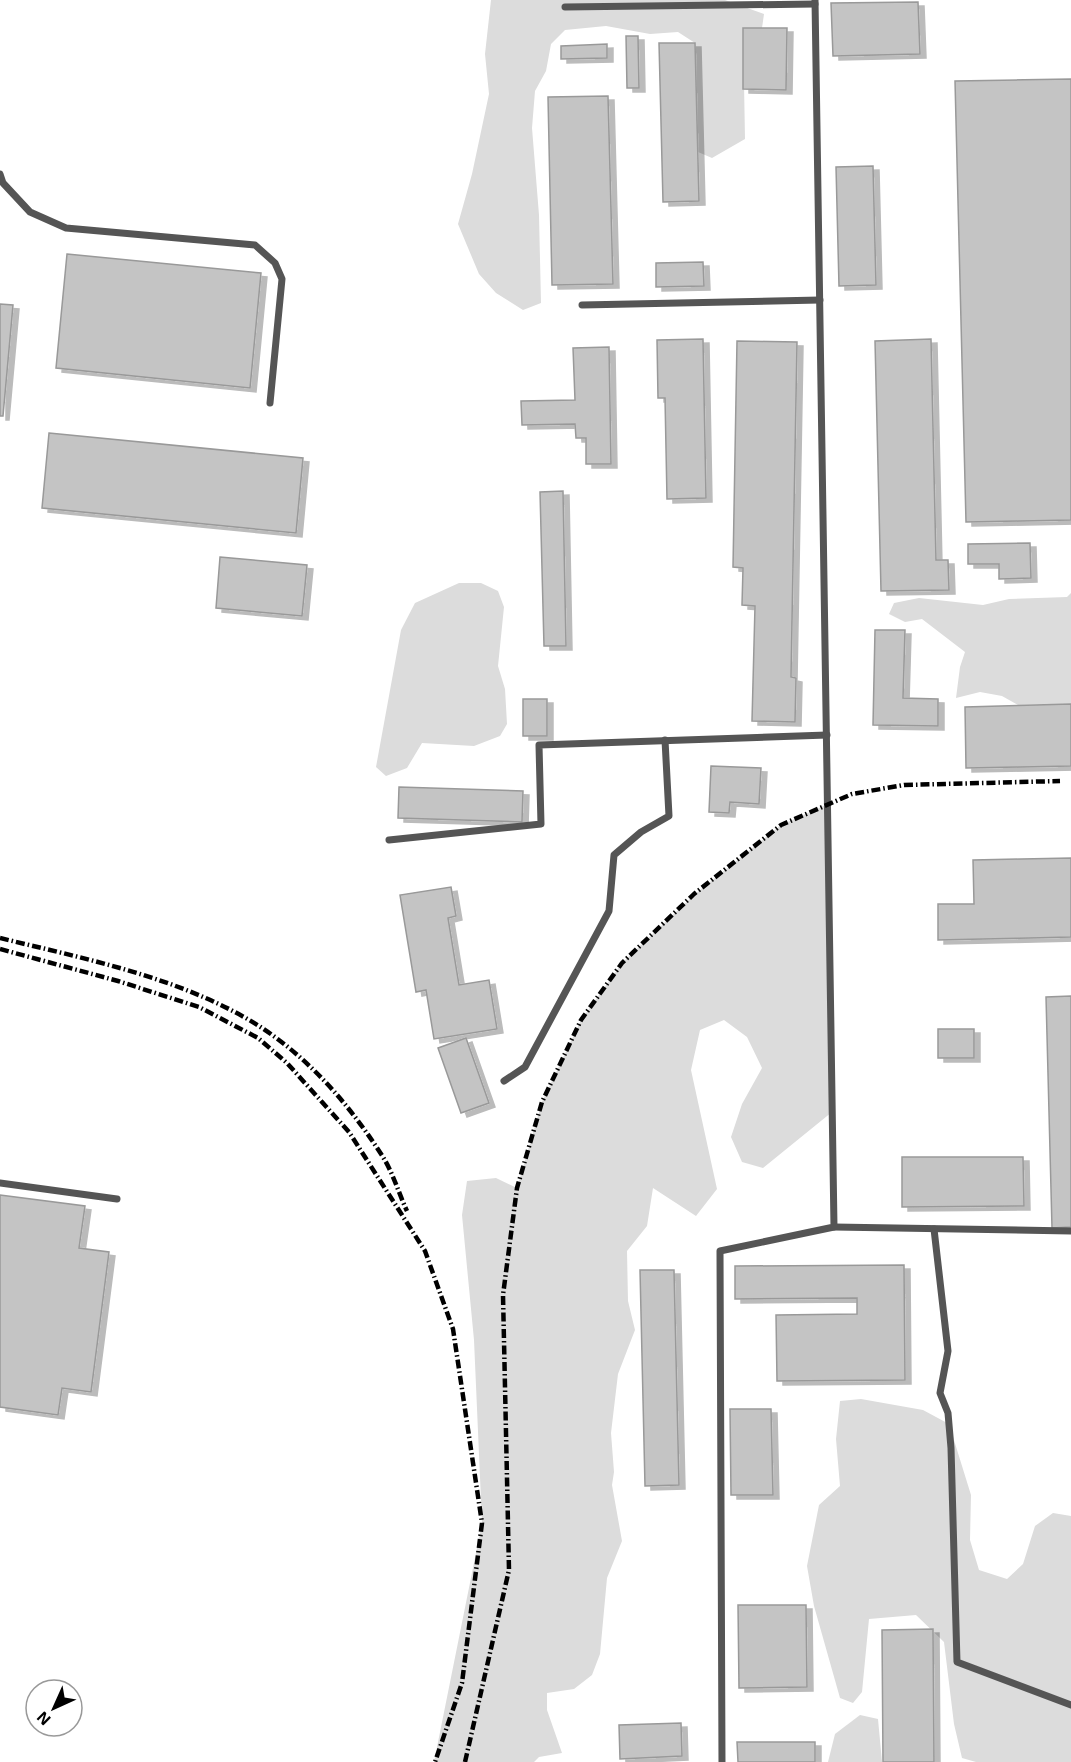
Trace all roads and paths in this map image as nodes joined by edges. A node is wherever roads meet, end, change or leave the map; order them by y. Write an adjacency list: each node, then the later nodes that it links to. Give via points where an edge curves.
1 (815, 2): 2 (lane); 4 (lane)
2 (565, 7)
3 (0, 174): 6 (lane, via 3,183 30,212 66,228 255,245 275,263 282,279)
4 (820, 300): 5 (lane); 7 (lane)
5 (582, 305)
6 (270, 403)
7 (827, 735): 8 (lane); 13 (lane)
8 (665, 740): 9 (lane, via 538,745 542,824); 10 (lane, via 669,816 641,832 614,855 609,911 525,1067)
9 (389, 840)
10 (504, 1081)
11 (0, 1183): 12 (lane)
12 (117, 1199)
13 (834, 1227): 14 (lane); 17 (lane, via 720,1251)
14 (934, 1229): 15 (lane); 16 (lane, via 948,1351 940,1393 948,1413 951,1448 957,1662)
15 (1071, 1231)
16 (1071, 1705)
17 (722, 1762)

